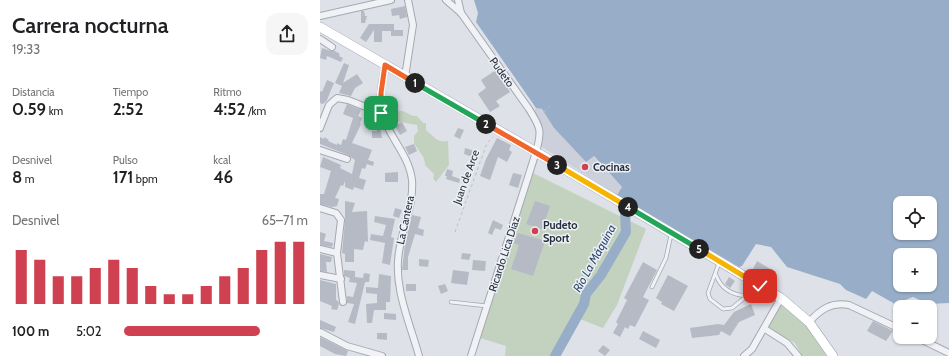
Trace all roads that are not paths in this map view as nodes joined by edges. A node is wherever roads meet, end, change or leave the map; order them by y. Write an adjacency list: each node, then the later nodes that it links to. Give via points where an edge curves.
1 (391, 0): 6 (street)
2 (408, 0): 11 (street, via 413,25)
3 (446, 0): 5 (street, Pudeto)
4 (458, 0): 5 (street)
5 (461, 13): 15 (street, Pudeto, via 539,124 541,136)
6 (320, 16)
7 (320, 27): 10 (main road)
8 (320, 39): 9 (street)
9 (332, 47)
10 (385, 65): 11 (main road); 12 (street, La Cantera)
11 (405, 77): 15 (main road)
12 (381, 113): 13 (street, via 337,98 329,105); 39 (street, La Cantera, via 406,160 412,180 398,270 400,287)
13 (320, 128)
14 (320, 150): 16 (street)
15 (536, 152): 18 (main road); 31 (street, Ricardo Lica Díaz)
16 (347, 160)
17 (320, 208): 20 (street, via 336,212 341,220)
18 (671, 233): 21 (main road); 26 (lane, via 666,258)
19 (320, 249): 20 (street)
20 (337, 253): 24 (street)
21 (720, 262): 23 (lane); 25 (main road)
22 (320, 274): 24 (street)
23 (716, 275): 27 (lane, via 719,284 728,291); 27 (lane, via 708,293 710,299 723,309 732,308)
24 (341, 279): 29 (street)
25 (760, 286): 27 (lane); 28 (main road)
26 (652, 287)
27 (747, 296)
28 (781, 298): 32 (main road); 34 (street)
29 (343, 302)
30 (451, 302): 31 (lane)
31 (487, 306): 40 (street, Ricardo Lica Díaz)
32 (809, 322): 33 (street, via 822,309 832,304 842,304); 43 (main road)
33 (893, 326)
34 (765, 328): 41 (street, via 752,349); 42 (street, via 788,343)
35 (320, 332): 38 (street, via 348,346)
36 (930, 344): 37 (street)
37 (949, 353)
38 (382, 356)
39 (419, 356)
40 (472, 356)
41 (744, 356)
42 (798, 356)
43 (833, 356)

